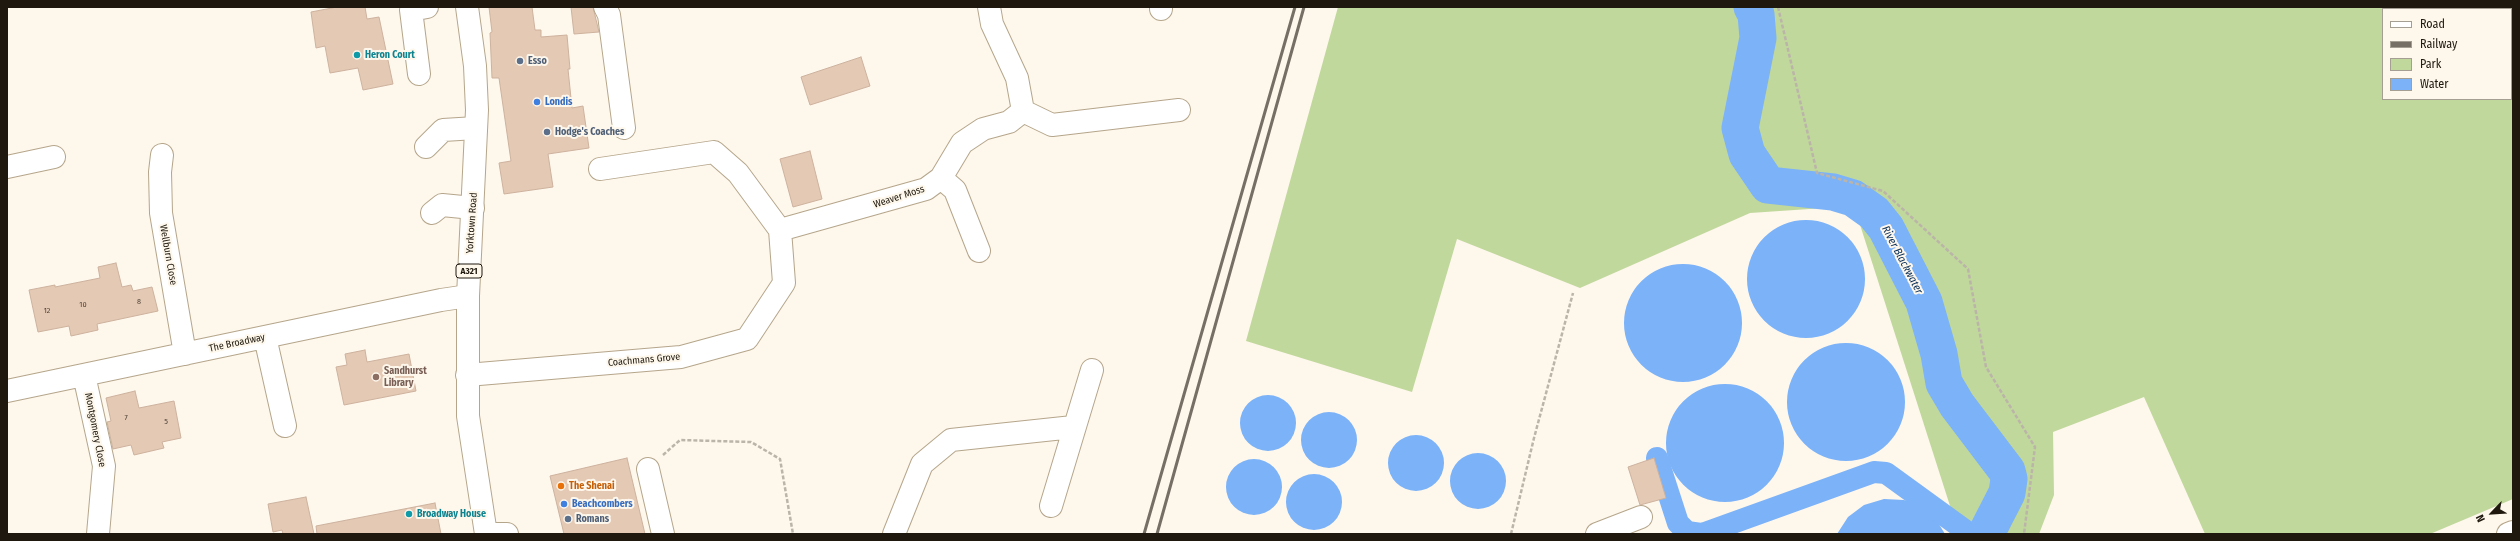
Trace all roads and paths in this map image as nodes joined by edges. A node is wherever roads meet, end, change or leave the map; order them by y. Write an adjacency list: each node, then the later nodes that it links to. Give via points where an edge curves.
1 (427, 7): 6 (street, via 412,10)
2 (467, 7): 9 (street, Yorktown Road / A321, via 475,66)
3 (605, 7): 10 (street, via 609,15)
4 (988, 7): 8 (street, via 992,24 1017,78)
5 (1778, 7): 44 (path, via 1817,173 1883,191 1968,269 1986,367 2035,447)
6 (419, 74)
7 (1179, 110): 8 (street, via 1052,125)
8 (1023, 111): 16 (street, Weaver Moss, via 1009,122 983,129 962,143)
9 (476, 128): 11 (street, via 443,130); 17 (street, Yorktown Road / A321)
10 (624, 128)
11 (426, 147)
12 (162, 155): 24 (street, Wellburn Close, via 161,213)
13 (54, 157): 14 (street)
14 (7, 167)
15 (600, 169): 19 (street, via 714,152 738,173)
16 (941, 178): 19 (street, Weaver Moss, via 926,189 891,201); 20 (street, via 955,190)
17 (473, 208): 18 (street, via 442,205); 22 (street, Yorktown Road / A321)
18 (432, 213)
19 (780, 230): 27 (street, Coachmans Grove, via 784,283 747,339 681,357)
20 (979, 252)
21 (1573, 293): 42 (path)
22 (468, 296): 23 (street, The Broadway); 27 (street, Yorktown Road / A321)
23 (265, 337): 24 (street, The Broadway); 29 (street)
24 (185, 354): 26 (street, The Broadway)
25 (1092, 370): 30 (street)
26 (84, 375): 28 (street, The Broadway); 35 (street, Montgomery Close, via 104,466)
27 (467, 375): 36 (street, Yorktown Road / A321, via 468,416)
28 (7, 391)
29 (285, 426)
30 (1073, 427): 32 (street); 41 (street, via 951,440 922,464)
31 (648, 468): 39 (street); 40 (path, via 680,440 751,442 780,460)
32 (1051, 506)
33 (1641, 517): 43 (street)
34 (2513, 532): 45 (street)
35 (98, 534)
36 (486, 534)
37 (494, 534): 38 (street)
38 (507, 534)
39 (663, 534)
40 (793, 534)
41 (894, 534)
42 (1511, 534)
43 (1597, 534)
44 (2024, 534)
45 (2508, 534)

